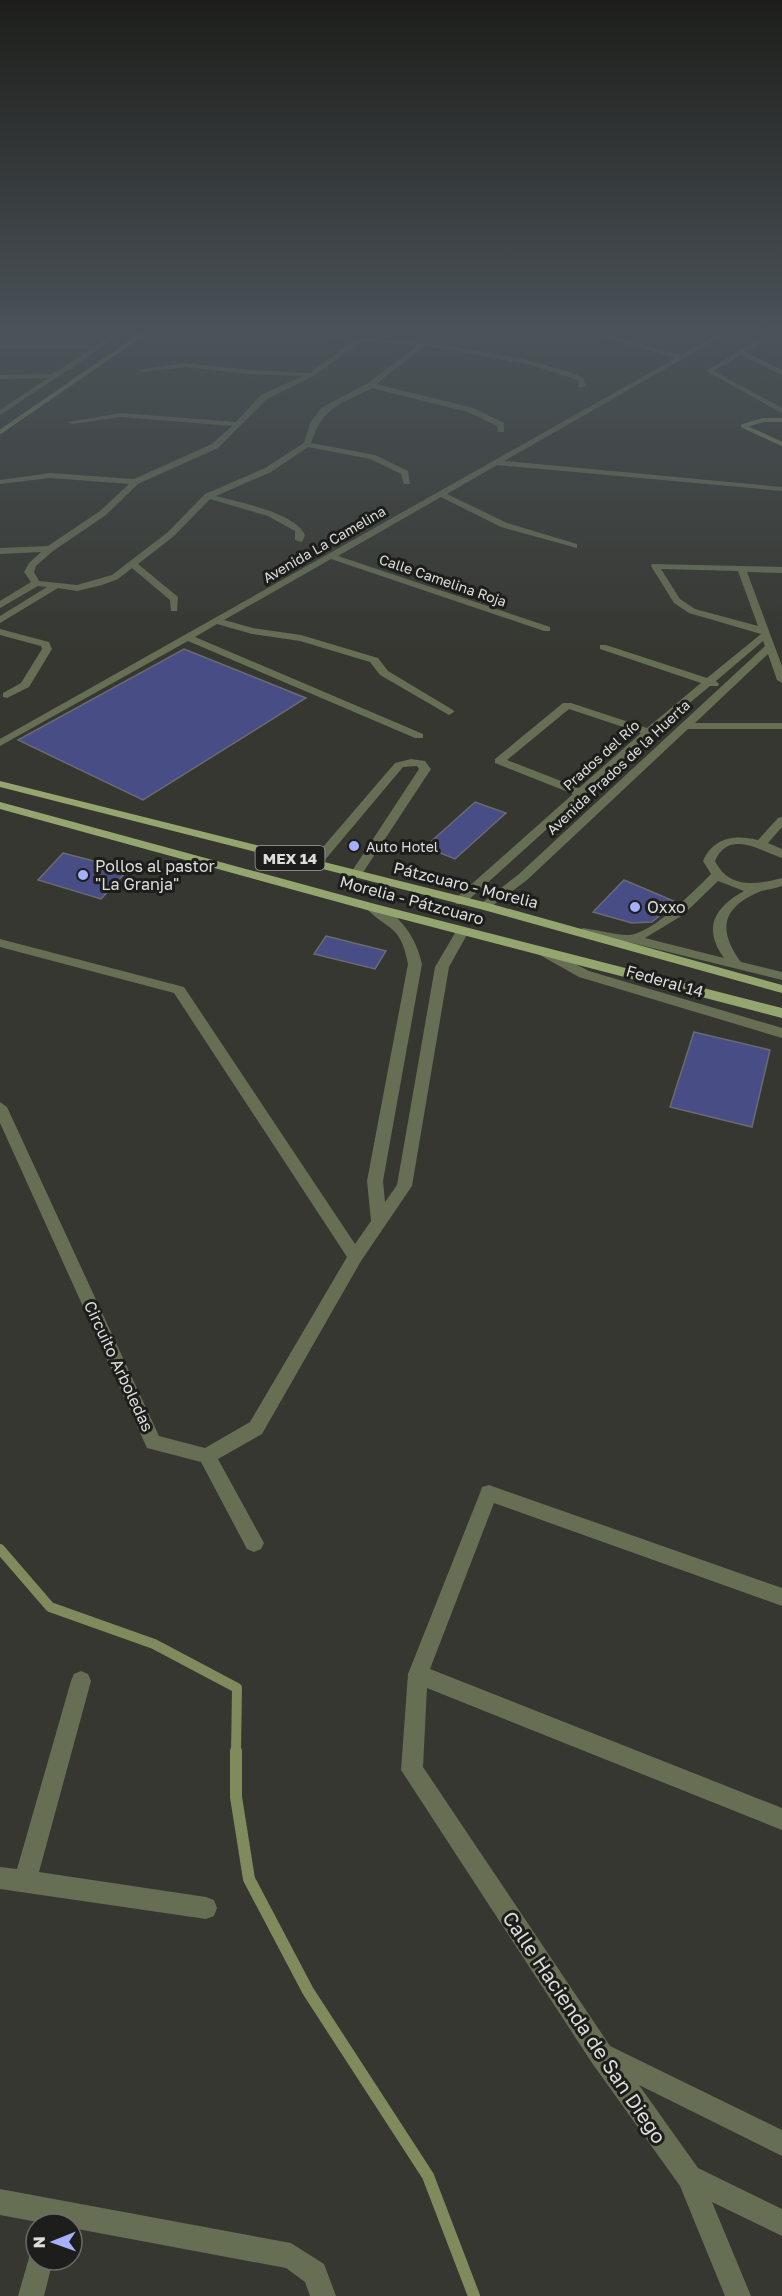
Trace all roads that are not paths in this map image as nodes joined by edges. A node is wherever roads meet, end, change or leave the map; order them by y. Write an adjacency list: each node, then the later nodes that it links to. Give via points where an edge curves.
1 (221, 440): 7 (street)
2 (308, 440): 4 (street)
3 (536, 440): 5 (street, Avenida La Camelina)
4 (307, 444): 8 (street, via 372,458 405,473); 11 (street, via 268,470)
5 (496, 463): 9 (street); 10 (street, Avenida La Camelina)
6 (0, 482): 7 (street, via 18,477 68,475)
7 (135, 482): 14 (street, via 103,513)
8 (407, 482)
9 (782, 489)
10 (440, 494): 13 (street, via 504,525); 16 (street, Avenida La Camelina)
11 (208, 496): 12 (street, via 286,521 299,530); 17 (street, via 171,534)
12 (299, 540)
13 (574, 546)
14 (50, 549): 15 (street); 20 (street, via 29,572)
15 (0, 551)
16 (330, 556): 25 (street, Avenida La Camelina); 26 (street, Calle Camelina Roja)
17 (132, 564): 21 (street, via 99,583 77,588); 23 (street, via 175,599)
18 (742, 569): 19 (street); 28 (street); 28 (street, via 655,566 677,601 692,610)
19 (782, 570)
20 (36, 583): 21 (street); 22 (street)
21 (54, 587): 24 (street)
22 (0, 605)
23 (174, 609)
24 (0, 620)
25 (215, 621): 29 (street, Avenida La Camelina); 36 (street, via 301,638 374,660 384,673)
26 (547, 629)
27 (0, 632): 35 (street, via 39,641 47,649 25,684)
28 (764, 633): 30 (street); 33 (street, Prados del Río)
29 (188, 637): 40 (street); 42 (street, Avenida La Camelina)
30 (770, 646): 32 (street); 34 (street, Avenida Prados de la Huerta)
31 (603, 647): 33 (street)
32 (782, 680)
33 (707, 682): 34 (street); 39 (street, Prados del Río)
34 (725, 688): 37 (street, Avenida Prados de la Huerta)
35 (7, 695)
36 (449, 712)
37 (686, 726): 38 (street); 41 (street, Avenida Prados de la Huerta)
38 (782, 726)
39 (648, 732): 41 (street); 44 (street, Prados del Río); 44 (street, via 567,705 499,761)
40 (419, 736)
41 (670, 739): 55 (street, Avenida Prados de la Huerta, via 523,877)
42 (0, 743)
43 (0, 784): 49 (main road, Pátzcuaro - Morelia / MEX 14)
44 (581, 793): 54 (street, Prados del Río)
45 (0, 805): 56 (main road, Morelia - Pátzcuaro / MEX 14)
46 (782, 820): 47 (street)
47 (761, 844): 48 (street); 51 (street, via 736,841 716,848 709,861)
48 (782, 854)
49 (315, 864): 50 (main road, Pátzcuaro - Morelia / MEX 14); 50 (street, via 399,765 421,763 425,769)
50 (356, 874): 54 (main road, Pátzcuaro - Morelia / MEX 14)
51 (717, 875): 53 (street, via 729,882); 59 (street, via 674,918)
52 (782, 882): 53 (street)
53 (758, 888): 62 (street, via 723,911 719,921 718,935)
54 (460, 901): 55 (main road, Pátzcuaro - Morelia / MEX 14)
55 (484, 906): 58 (main road, Pátzcuaro - Morelia / MEX 14)
56 (371, 907): 57 (main road, Morelia - Pátzcuaro / MEX 14); 64 (street, via 390,918 413,947)
57 (463, 931): 61 (main road, Morelia - Pátzcuaro / MEX 14); 65 (street, via 442,967)
58 (579, 931): 59 (street); 66 (main road, Pátzcuaro - Morelia / MEX 14)
59 (632, 939): 62 (street)
60 (0, 943): 71 (street, via 179,990)
61 (543, 951): 67 (main road, Morelia - Pátzcuaro / MEX 14); 68 (street, Federal 14, via 584,974)
62 (736, 964): 63 (street)
63 (782, 976)
64 (411, 983): 65 (street); 70 (street, via 375,1181)
65 (439, 986): 70 (street, via 404,1186)
66 (782, 988)
67 (782, 1013)
68 (782, 1033)
69 (0, 1107): 72 (street, Circuito Arboledas, via 153,1442)
70 (379, 1221): 71 (street)
71 (355, 1257): 72 (street, via 256,1428)
72 (207, 1456): 73 (street)
73 (254, 1543)
74 (782, 1597): 75 (street, via 489,1493)
75 (418, 1674): 77 (street); 81 (street, Calle Hacienda de San Diego, via 412,1770)
76 (81, 1681): 79 (street)
77 (782, 1819)
78 (0, 1878): 79 (street)
79 (25, 1882): 80 (street)
80 (206, 1908)
81 (601, 2054): 82 (street); 83 (street, Calle Hacienda de San Diego)
82 (782, 2143)
83 (688, 2177): 87 (street); 91 (street, Calle Hacienda de San Diego)
84 (0, 2202): 85 (street)
85 (32, 2212)
86 (84, 2223): 90 (street, via 291,2256 315,2273)
87 (782, 2223)
88 (37, 2272): 89 (street)
89 (31, 2296)
90 (323, 2296)
91 (738, 2296)

